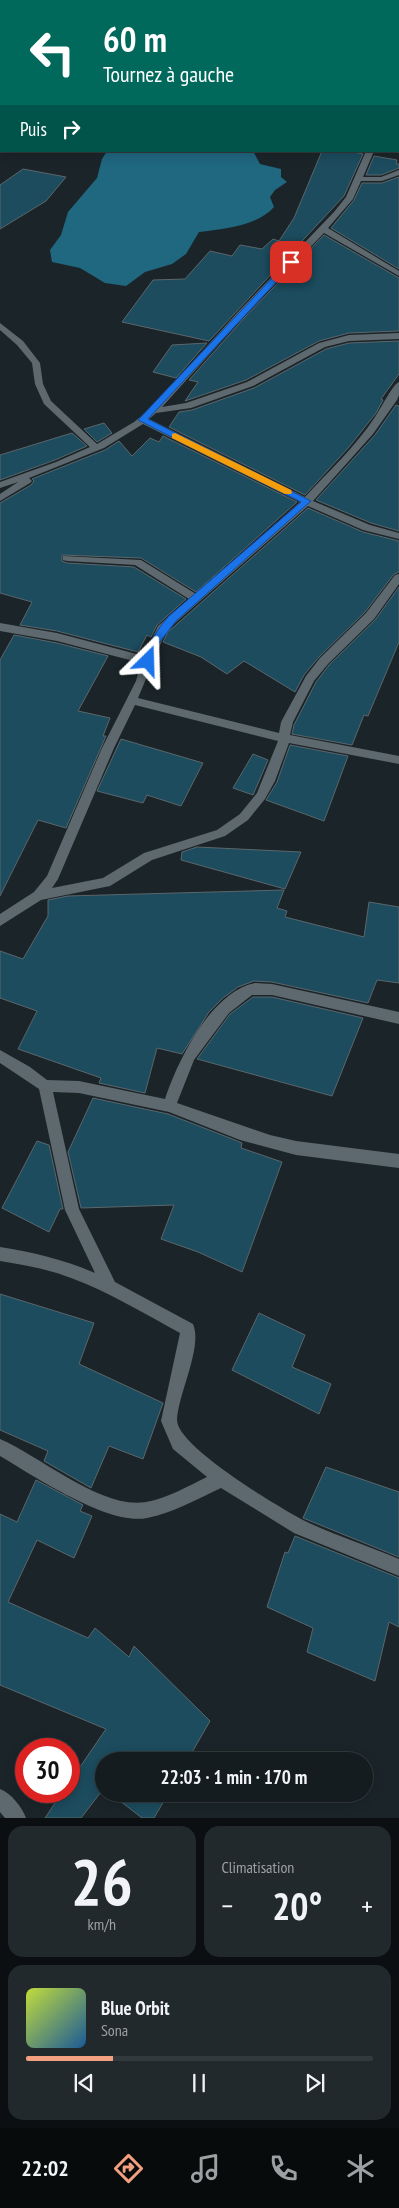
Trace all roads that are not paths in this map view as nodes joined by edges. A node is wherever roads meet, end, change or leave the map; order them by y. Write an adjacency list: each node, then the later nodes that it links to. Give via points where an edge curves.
1 (370, 152): 3 (street)
2 (399, 172): 3 (street, via 382,179)
3 (359, 179): 4 (street, via 350,197)
4 (323, 229): 5 (street); 9 (street, via 240,314)
5 (399, 274)
6 (0, 326): 11 (street, via 36,363 39,384 47,402)
7 (399, 336): 9 (street, via 349,338 322,345 250,384 188,406)
8 (399, 385): 15 (street, via 370,432)
9 (153, 411): 10 (street)
10 (143, 420): 11 (street); 15 (street)
11 (96, 447): 12 (street)
12 (42, 471): 13 (street); 14 (street)
13 (0, 485)
14 (0, 498)
15 (307, 501): 16 (street, via 357,524); 19 (street)
16 (399, 536)
17 (67, 558): 19 (street, via 137,562)
18 (399, 577): 23 (street, via 370,616 330,654 310,679 287,722)
19 (195, 598): 21 (street, via 162,629)
20 (0, 627): 21 (street, via 57,637)
21 (148, 661): 22 (street)
22 (131, 700): 23 (street); 25 (street, via 52,879)
23 (283, 738): 24 (street); 25 (street, via 269,781 253,807 237,823 221,833 148,856 106,882)
24 (399, 760)
25 (38, 896): 26 (street)
26 (0, 921)
27 (399, 1018): 30 (street, via 275,990 248,990 216,1020 190,1056)
28 (0, 1056): 29 (street)
29 (45, 1086): 30 (street, via 79,1087); 33 (street, via 72,1210)
30 (169, 1106): 31 (street, via 270,1142)
31 (399, 1161)
32 (0, 1254): 33 (street, via 71,1270)
33 (110, 1287): 35 (street, via 188,1329 170,1429 178,1442)
34 (0, 1447): 35 (street, via 85,1494 124,1510 151,1509)
35 (222, 1478): 36 (street, via 300,1527)
36 (399, 1568)
37 (0, 1798): 38 (street)
38 (17, 1818)

